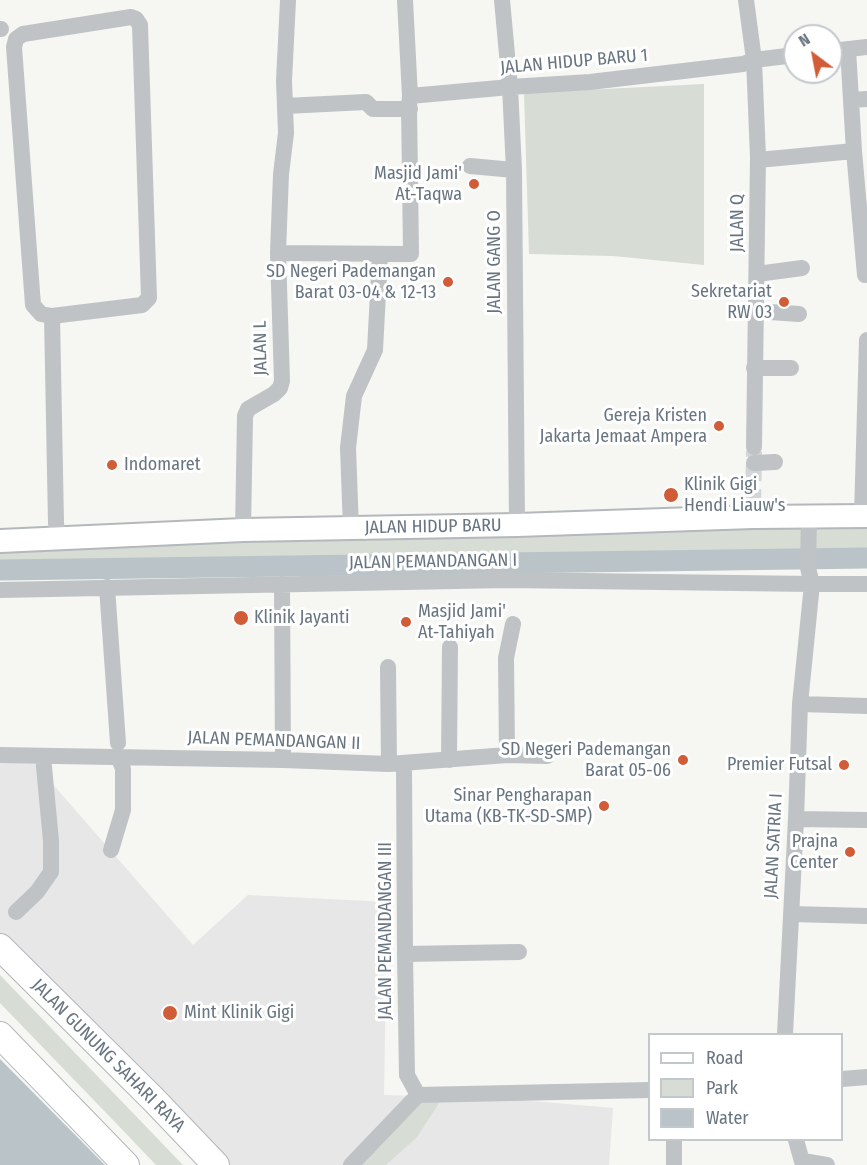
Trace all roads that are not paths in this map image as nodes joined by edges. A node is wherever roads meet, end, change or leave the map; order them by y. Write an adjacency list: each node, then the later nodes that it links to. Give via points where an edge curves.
1 (288, 0): 13 (street)
2 (405, 0): 12 (street)
3 (502, 0): 10 (street, JALAN GANG O)
4 (746, 0): 9 (street, JALAN Q)
5 (867, 47): 6 (street)
6 (848, 49): 7 (street); 11 (street)
7 (843, 50)
8 (783, 56): 9 (street, JALAN HIDUP BARU 1)
9 (754, 60): 10 (street, JALAN HIDUP BARU 1, via 590,82); 15 (street, JALAN Q)
10 (510, 87): 12 (street, JALAN HIDUP BARU 1); 17 (street, JALAN GANG O)
11 (859, 100): 14 (street)
12 (410, 103): 13 (street, JALAN HIDUP BARU 1, via 373,109 366,102); 19 (street, via 411,254)
13 (285, 106): 18 (street)
14 (854, 151): 15 (street); 22 (street)
15 (758, 160): 21 (street, JALAN Q)
16 (470, 166): 17 (street)
17 (514, 170): 32 (street, JALAN GANG O)
18 (278, 253): 19 (street); 34 (street, JALAN L, via 282,381 274,394 248,409 245,416)
19 (380, 255): 33 (street, via 375,350 354,396 348,448)
20 (802, 268): 21 (street)
21 (757, 274): 23 (street, JALAN Q)
22 (866, 275)
23 (755, 311): 24 (street); 27 (street, JALAN Q)
24 (799, 314)
25 (52, 316): 25 (street, via 41,314 33,304 16,39 23,34 131,17 140,25 149,298 142,305); 35 (street)
26 (867, 340): 30 (street)
27 (754, 368): 28 (street); 29 (street, JALAN Q, via 754,455)
28 (791, 368)
29 (775, 462)
30 (865, 516): 31 (street, JALAN HIDUP BARU)
31 (809, 518): 32 (street, JALAN HIDUP BARU, via 753,511); 37 (street, JALAN SATRIA I)
32 (517, 525): 33 (street, JALAN HIDUP BARU)
33 (351, 529): 34 (street, JALAN HIDUP BARU)
34 (243, 530): 35 (street, JALAN HIDUP BARU)
35 (57, 538): 36 (street, JALAN HIDUP BARU)
36 (0, 541)
37 (810, 576): 38 (street, JALAN PEMANDANGAN I); 39 (street, JALAN PEMANDANGAN I); 45 (street, JALAN SATRIA I)
38 (282, 584): 40 (street, JALAN PEMANDANGAN I); 52 (street)
39 (867, 584)
40 (107, 588): 41 (street, JALAN PEMANDANGAN I); 47 (street)
41 (0, 590)
42 (513, 624): 49 (street, via 506,658)
43 (450, 646): 53 (street)
44 (388, 667): 54 (street, JALAN PEMANDANGAN III)
45 (800, 705): 46 (street); 55 (street, JALAN SATRIA I)
46 (867, 706)
47 (118, 749): 50 (street, JALAN PEMANDANGAN II); 52 (street, JALAN PEMANDANGAN II); 57 (street, via 123,769 123,810)
48 (0, 755): 50 (street, JALAN PEMANDANGAN II)
49 (507, 755): 51 (street, JALAN PEMANDANGAN II); 53 (street, JALAN PEMANDANGAN II)
50 (43, 756): 58 (street, via 51,872)
51 (547, 756)
52 (283, 760): 54 (street, JALAN PEMANDANGAN II)
53 (449, 760): 54 (street, JALAN PEMANDANGAN II)
54 (397, 763): 63 (street, JALAN PEMANDANGAN III)
55 (796, 819): 56 (street); 59 (street, JALAN SATRIA I)
56 (867, 820)
57 (111, 850)
58 (16, 912)
59 (790, 914): 60 (street); 64 (street, JALAN SATRIA I)
60 (867, 916)
61 (0, 947): 74 (main road, JALAN GUNUNG SAHARI RAYA)
62 (519, 952): 63 (street)
63 (405, 954): 69 (street, JALAN PEMANDANGAN III, via 407,1075)
64 (785, 1033)
65 (0, 1035): 73 (main road)
66 (867, 1077): 67 (street)
67 (843, 1079)
68 (648, 1090): 69 (street)
69 (418, 1095): 75 (street)
70 (674, 1141): 76 (street)
71 (796, 1141): 72 (street)
72 (803, 1163): 77 (street)
73 (126, 1165)
74 (216, 1165)
75 (351, 1165)
76 (674, 1165)
77 (827, 1165)

